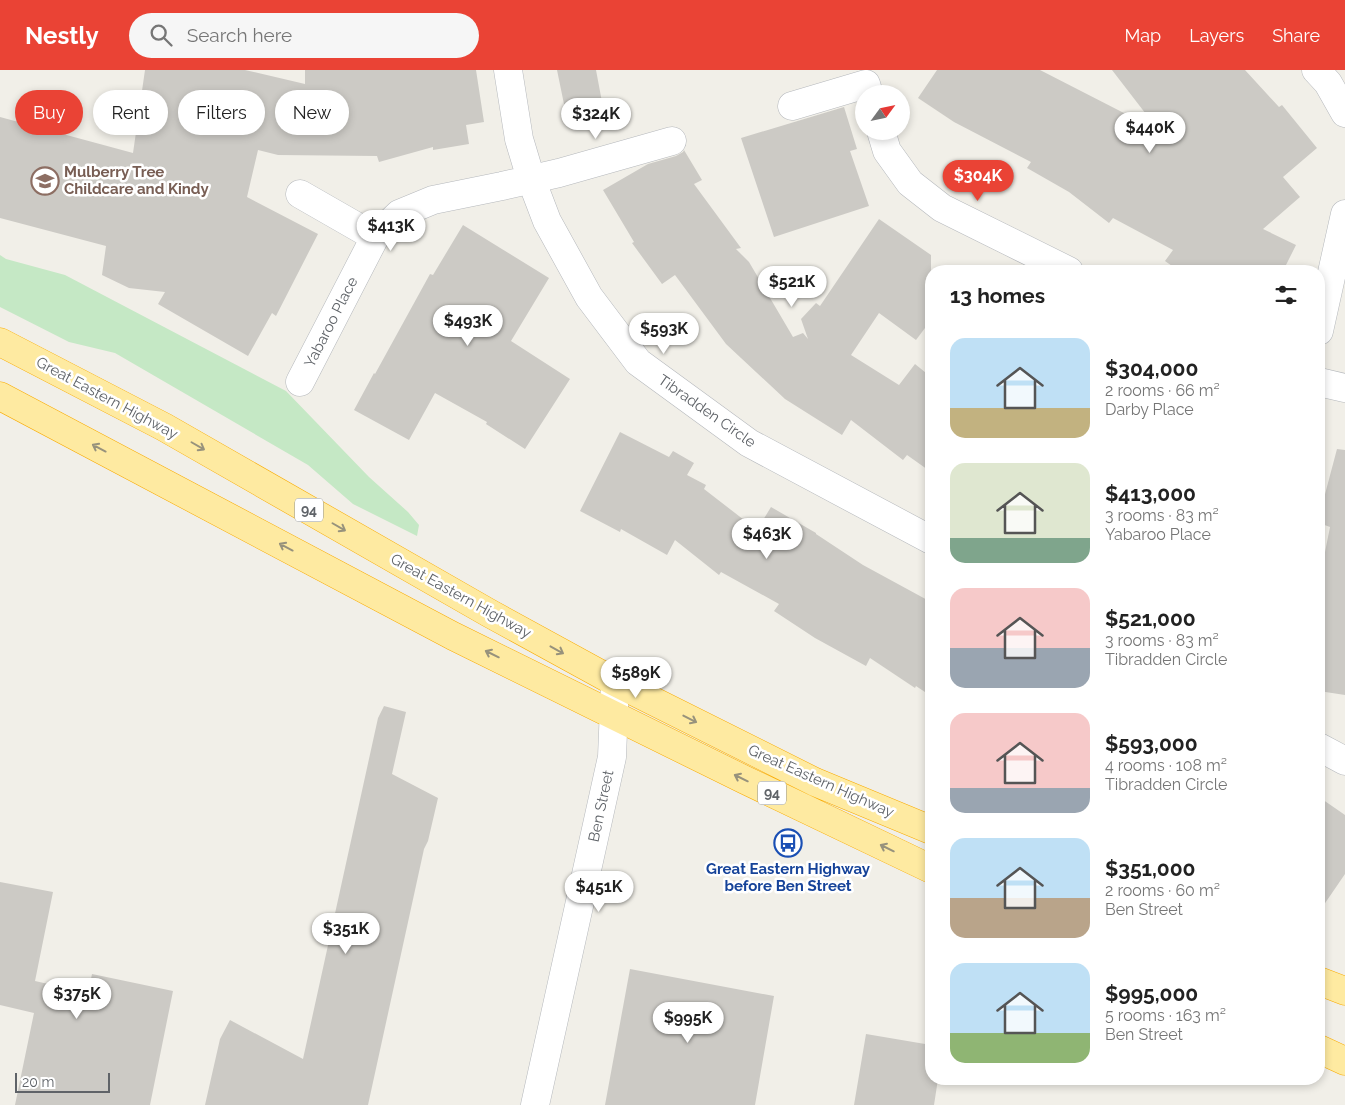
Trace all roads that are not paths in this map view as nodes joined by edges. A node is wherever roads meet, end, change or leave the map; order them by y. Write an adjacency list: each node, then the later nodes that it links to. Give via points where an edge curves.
1 (508, 70): 8 (street, Tibradden Circle, via 518,139)
2 (1316, 70): 5 (street, via 1328,83)
3 (855, 87): 4 (street)
4 (792, 106)
5 (1345, 113)
6 (884, 140): 12 (street, via 887,151 910,183 942,208)
7 (672, 141): 8 (street, Yabaroo Place)
8 (531, 180): 11 (street, Yabaroo Place, via 434,200 399,214); 17 (street, Tibradden Circle, via 547,221 589,297 638,362 749,443)
9 (300, 194): 11 (street)
10 (1345, 214): 13 (street)
11 (375, 237): 15 (street, Yabaroo Place)
12 (1057, 265)
13 (1325, 304)
14 (0, 342): 18 (highway, Great Eastern Highway / 94, one-way to 18, via 164,427)
15 (300, 382)
16 (0, 396): 19 (highway, Great Eastern Highway / 94, one-way to 16, via 453,636)
17 (925, 537)
18 (615, 682): 19 (street, Ben Street); 22 (highway, Great Eastern Highway / 94, one-way to 22, via 814,782)
19 (614, 715): 23 (highway, Great Eastern Highway / 94, one-way to 19); 28 (street, Ben Street, via 612,757)
20 (1325, 750): 21 (street)
21 (1345, 761)
22 (925, 828)
23 (925, 866)
24 (1325, 983): 25 (highway)
25 (1345, 991)
26 (1325, 1052): 27 (highway)
27 (1345, 1061)
28 (535, 1105)

